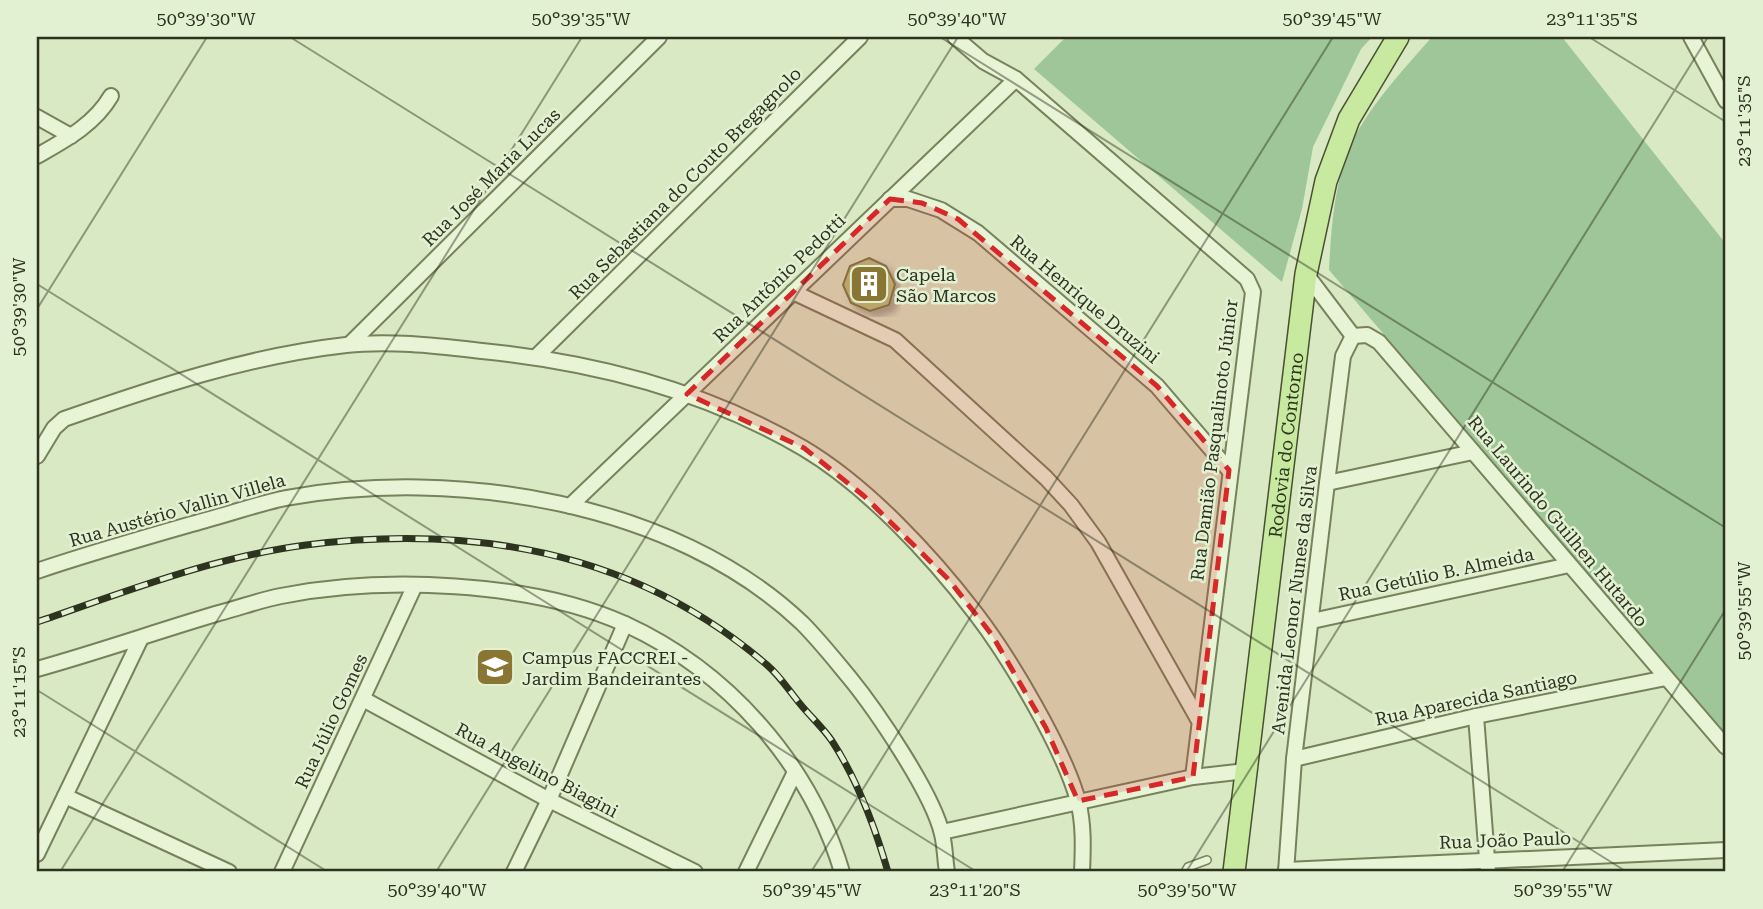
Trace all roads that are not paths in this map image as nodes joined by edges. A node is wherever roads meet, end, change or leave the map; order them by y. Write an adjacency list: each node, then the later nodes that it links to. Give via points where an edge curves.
1 (659, 37): 16 (street, Rua José Maria Lucas)
2 (860, 37): 17 (street, Rua Sebastiana do Couto Bregagnolo)
3 (955, 37): 6 (street, Rua Damião Pasqualinoto Júnior, via 983,61)
4 (1398, 37): 13 (main road, Rodovia do Contorno, via 1349,119 1326,181)
5 (1694, 38): 8 (street)
6 (1016, 79): 12 (street, Rua Antônio Pedotti); 21 (street, Rua Damião Pasqualinoto Júnior, via 1247,279 1253,292)
7 (111, 96): 10 (street, via 102,111)
8 (1726, 101)
9 (37, 117): 10 (street)
10 (71, 136): 11 (street)
11 (37, 156)
12 (890, 199): 14 (street, Rua Antônio Pedotti); 21 (street, Rua Henrique Druzini, via 908,199 941,210 978,233 1157,386)
13 (1306, 274): 15 (street); 37 (main road, Rodovia do Contorno)
14 (793, 292): 18 (street, Rua Antônio Pedotti); 34 (street, via 895,340 1063,496 1132,597)
15 (1353, 336): 19 (street, Rua Laurindo Guilhen Hutardo, via 1367,335 1379,342); 22 (street, Avenida Leonor Nunes da Silva, via 1343,356)
16 (350, 344): 17 (street); 20 (street, via 177,379 76,415 54,428)
17 (537, 356): 18 (street)
18 (687, 394): 23 (street, Rua Antônio Pedotti); 42 (street, via 781,436 825,463 949,580 992,635 1046,728)
19 (1473, 452): 22 (street); 24 (street, Rua Laurindo Guilhen Hutardo)
20 (37, 456)
21 (1230, 470): 34 (street, Rua Damião Pasqualinoto Júnior)
22 (1327, 483): 27 (street, Avenida Leonor Nunes da Silva)
23 (570, 506): 25 (street, Rua Austério Vallin Villela, via 488,493 417,489 330,492 284,498); 43 (street, Rua Austério Vallin Villela, via 634,526 707,558 802,623 887,729)
24 (1569, 565): 27 (street, Rua Getúlio B. Almeida); 31 (street, Rua Laurindo Guilhen Hutardo)
25 (37, 571)
26 (415, 584): 28 (street, via 531,597); 29 (street, via 280,596); 32 (street, Rua Júlio Gomes)
27 (1312, 621): 36 (street, Avenida Leonor Nunes da Silva)
28 (625, 624): 38 (street, via 678,653 716,681 753,717); 41 (street)
29 (141, 638): 30 (street); 40 (street)
30 (37, 669)
31 (1666, 678): 33 (street, Rua Aparecida Santiago); 35 (street, Rua Laurindo Guilhen Hutardo)
32 (363, 699): 41 (street, Rua Angelino Biagini); 50 (street, Rua Júlio Gomes)
33 (1476, 716): 36 (street, Rua Aparecida Santiago); 47 (street)
34 (1198, 719): 39 (street, Rua Damião Pasqualinoto Júnior)
35 (1726, 747)
36 (1294, 759): 48 (street, Avenida Leonor Nunes da Silva)
37 (1246, 771): 39 (street); 58 (main road, Rodovia do Contorno)
38 (795, 772): 53 (street); 54 (street, via 828,833)
39 (1193, 777): 42 (street)
40 (65, 796): 45 (street); 49 (street)
41 (550, 800): 51 (street); 52 (street, Rua Angelino Biagini)
42 (1078, 801): 43 (street); 56 (street)
43 (942, 832): 55 (street, Rua Austério Vallin Villela)
44 (1726, 850): 47 (street, Rua João Paulo)
45 (37, 854)
46 (1207, 860): 57 (lane)
47 (1488, 866): 48 (street, Rua João Paulo)
48 (1286, 871)
49 (229, 872)
50 (282, 872)
51 (514, 872)
52 (695, 872)
53 (746, 872)
54 (842, 872)
55 (947, 872)
56 (1082, 872)
57 (1185, 872)
58 (1234, 872)

